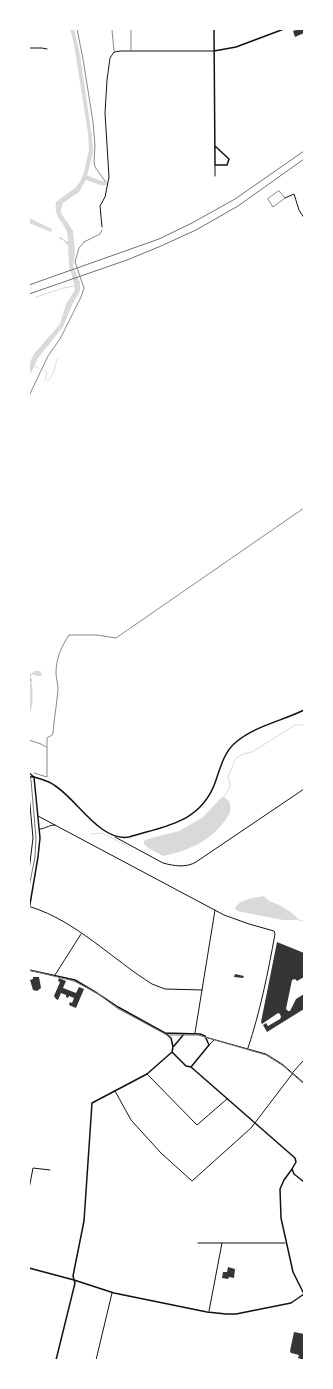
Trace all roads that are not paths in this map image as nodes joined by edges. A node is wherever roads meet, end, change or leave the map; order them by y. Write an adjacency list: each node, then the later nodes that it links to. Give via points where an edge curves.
1 (131, 29): 7 (lane)
2 (214, 29): 8 (street)
3 (284, 29): 8 (street, via 236,47)
4 (112, 30): 9 (lane)
5 (29, 48): 6 (street)
6 (48, 49)
7 (132, 51): 8 (street); 9 (street)
8 (214, 51): 10 (street)
9 (114, 52): 15 (street, via 110,58 107,80 108,184 100,206)
10 (215, 146): 11 (street); 11 (street, via 229,159 227,165)
11 (215, 165): 12 (street)
12 (215, 176)
13 (284, 198): 13 (lane, via 279,191 268,199 273,207); 14 (street, via 294,194)
14 (304, 218)
15 (102, 227)
16 (304, 710): 25 (street, via 248,734 234,743 209,797 195,812 173,824 129,838)
17 (29, 772): 19 (street)
18 (29, 777): 19 (street)
19 (34, 777): 22 (street); 25 (street, via 56,786 94,822)
20 (304, 789): 25 (street, via 190,865 171,866)
21 (29, 794): 26 (street, via 33,838)
22 (38, 816): 23 (street); 24 (street)
23 (56, 825): 24 (street, via 47,825); 30 (street)
24 (39, 829): 27 (street, via 40,847)
25 (115, 837)
26 (29, 871)
27 (30, 901): 28 (street)
28 (29, 906): 29 (street); 31 (street, via 46,912)
29 (29, 910)
30 (215, 910): 34 (street); 42 (street, via 274,931 275,934)
31 (81, 933): 33 (street); 34 (street, via 159,988)
32 (29, 970): 33 (street)
33 (54, 976): 35 (street, via 75,980)
34 (202, 990): 37 (street)
35 (165, 1033): 36 (street); 41 (street, via 171,1038)
36 (184, 1034): 37 (street); 41 (street)
37 (195, 1034): 38 (street)
38 (205, 1036): 39 (street); 40 (street)
39 (215, 1040): 40 (street); 42 (street)
40 (209, 1045): 45 (street)
41 (173, 1047): 43 (street)
42 (248, 1048): 46 (street, via 266,1054)
43 (172, 1052): 45 (street, via 186,1066); 47 (street)
44 (304, 1060): 46 (street)
45 (191, 1067): 50 (street)
46 (293, 1073): 48 (street); 51 (street)
47 (147, 1074): 49 (street); 50 (street, via 197,1125)
48 (304, 1083)
49 (115, 1090): 51 (street, via 131,1120 165,1157 192,1181); 60 (street, via 92,1104 84,1221)
50 (227, 1099): 51 (street)
51 (255, 1123): 52 (street, via 295,1158 296,1162)
52 (292, 1169): 54 (street); 56 (street, via 284,1180 280,1192 281,1218)
53 (50, 1170): 55 (street, via 33,1168)
54 (304, 1182)
55 (29, 1189)
56 (286, 1242): 58 (street); 62 (street, via 293,1272)
57 (198, 1243): 58 (street)
58 (222, 1243): 63 (street)
59 (29, 1268): 60 (street)
60 (74, 1280): 61 (street); 64 (street)
61 (112, 1292): 63 (street); 65 (street)
62 (304, 1294): 63 (street, via 291,1303 236,1314)
63 (209, 1313)
64 (56, 1360)
65 (96, 1360)

